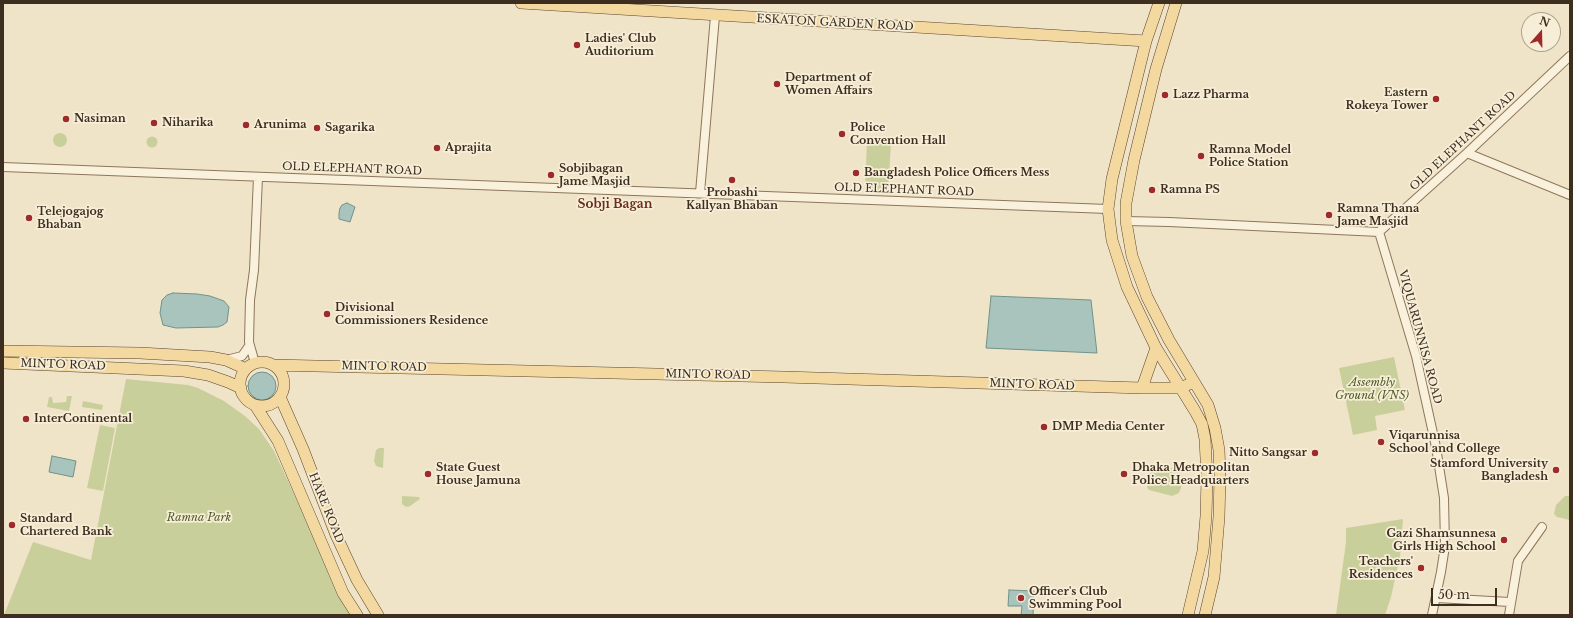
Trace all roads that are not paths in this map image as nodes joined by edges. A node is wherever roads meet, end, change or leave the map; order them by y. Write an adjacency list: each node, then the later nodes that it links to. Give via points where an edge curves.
1 (521, 3): 2 (main road, ESKATON GARDEN ROAD)
2 (525, 3): 5 (main road, ESKATON GARDEN ROAD)
3 (1159, 3): 6 (main road)
4 (1176, 3): 14 (main road, via 1156,68 1134,160 1126,203)
5 (715, 16): 6 (main road, ESKATON GARDEN ROAD); 11 (street)
6 (1146, 41): 13 (main road, via 1112,178)
7 (1570, 56): 8 (street, OLD ELEPHANT ROAD)
8 (1467, 154): 12 (street); 15 (street, OLD ELEPHANT ROAD)
9 (3, 167): 10 (street, OLD ELEPHANT ROAD)
10 (258, 177): 11 (street, OLD ELEPHANT ROAD); 16 (street)
11 (700, 193): 13 (street, OLD ELEPHANT ROAD)
12 (1570, 195)
13 (1108, 209): 17 (main road, via 1112,240 1127,287)
14 (1126, 222): 15 (street); 25 (main road, via 1132,256 1147,297)
15 (1379, 232): 34 (street, VIQUARUNNISA ROAD, via 1416,356 1436,447 1444,498 1445,546)
16 (249, 346): 19 (street, via 242,356); 23 (street)
17 (1156, 348): 27 (main road); 28 (main road)
18 (3, 351): 19 (main road, MINTO ROAD, via 140,353)
19 (226, 360): 23 (main road, MINTO ROAD)
20 (3, 363): 26 (main road, MINTO ROAD, via 184,371 208,375)
21 (273, 365): 22 (main road, MINTO ROAD); 23 (main road, via 264,362); 24 (main road)
22 (299, 365): 24 (main road); 27 (main road, MINTO ROAD)
23 (251, 366): 26 (main road, via 242,375)
24 (284, 379): 29 (main road)
25 (1194, 382): 28 (main road); 32 (main road, via 1208,405 1215,428 1220,470)
26 (241, 388): 30 (main road, via 246,398)
27 (1142, 388): 28 (main road, MINTO ROAD)
28 (1180, 388): 31 (main road, via 1202,424 1208,478)
29 (280, 397): 30 (main road, via 269,405); 37 (main road, HARE ROAD, via 336,535 357,580)
30 (255, 404): 36 (main road, via 278,441 343,593)
31 (1206, 516): 32 (main road); 38 (main road, via 1203,551)
32 (1219, 517): 39 (main road, via 1214,577)
33 (1542, 526): 35 (street, via 1518,561)
34 (1436, 598): 35 (street); 40 (street, VIQUARUNNISA ROAD)
35 (1510, 602): 41 (street)
36 (357, 615)
37 (378, 615)
38 (1188, 615)
39 (1205, 615)
40 (1432, 615)
41 (1509, 615)

